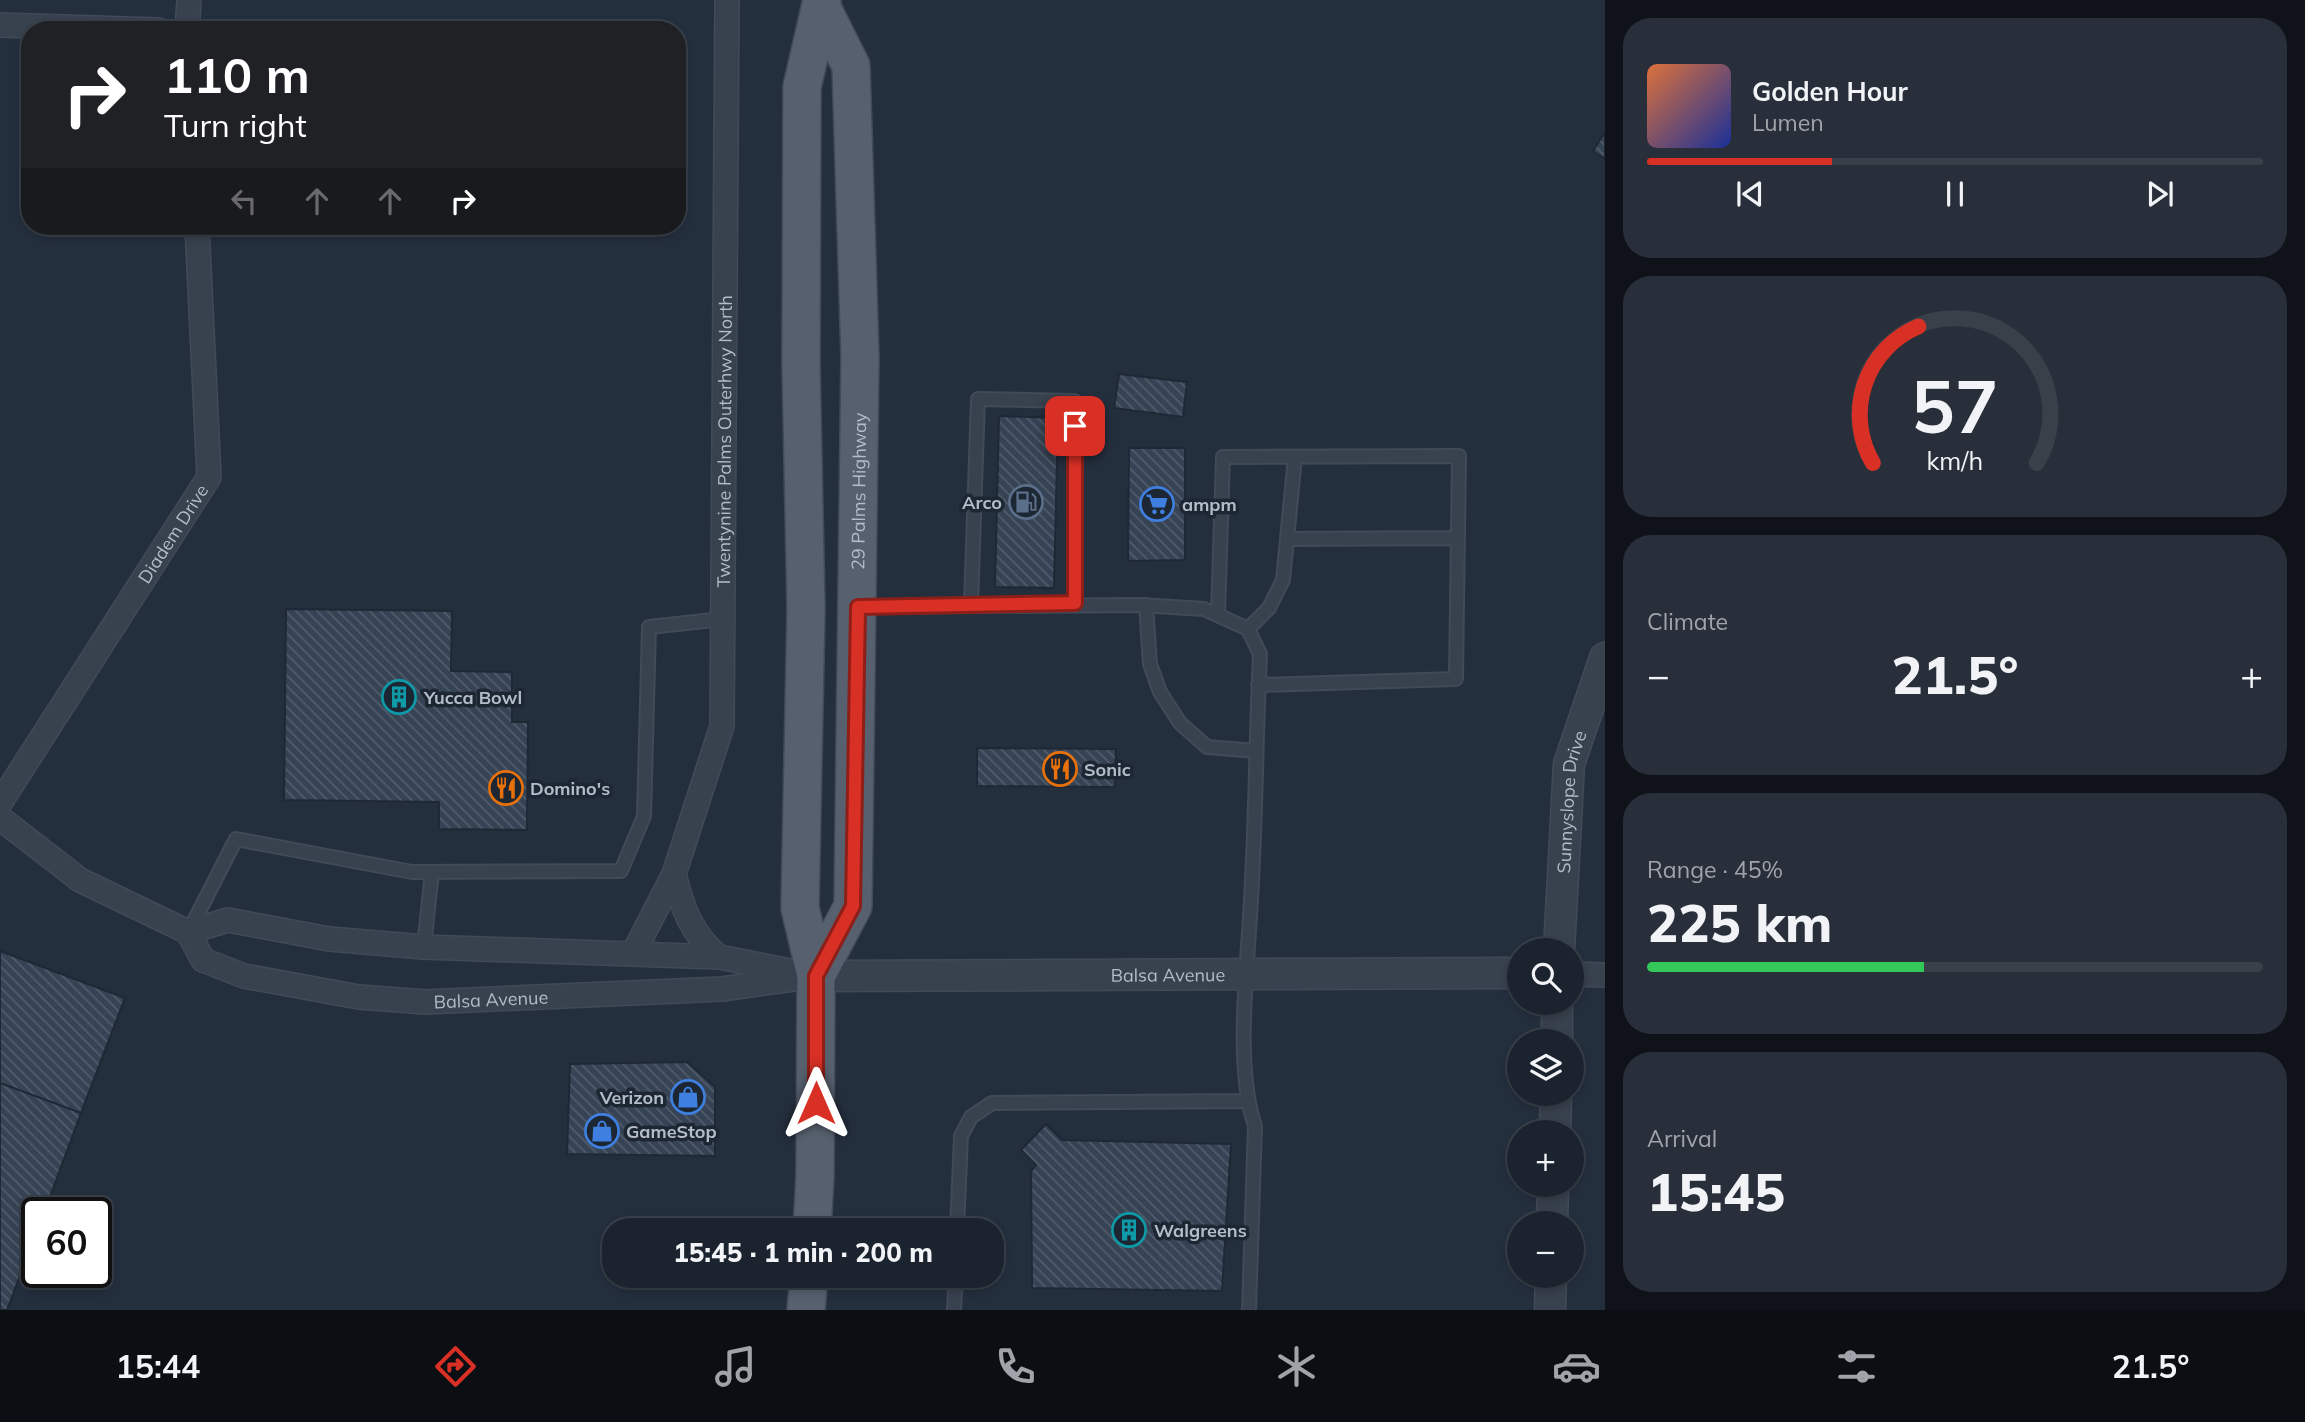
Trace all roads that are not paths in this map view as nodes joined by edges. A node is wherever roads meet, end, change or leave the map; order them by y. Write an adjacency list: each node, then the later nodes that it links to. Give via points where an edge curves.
1 (189, 0): 4 (street)
2 (727, 0): 16 (street, Twentynine Palms Outerhwy North)
3 (822, 3): 14 (main road, 29 Palms Highway, via 851,66 860,357); 34 (main road, 29 Palms Highway, via 802,87 806,609 800,908)
4 (188, 21)
5 (0, 25): 6 (street)
6 (21, 26)
7 (197, 235): 21 (street, Diadem Drive, via 209,477)
8 (1295, 457): 9 (lane, via 1459,456); 10 (lane); 15 (lane, via 1223,457)
9 (1458, 538): 10 (lane); 19 (lane, via 1456,679)
10 (1287, 539): 17 (lane, via 1283,580 1269,608)
11 (1075, 603): 12 (lane); 12 (lane, via 1075,401 978,399); 13 (lane)
12 (971, 605): 14 (lane)
13 (1146, 605): 15 (lane, via 1204,609); 20 (lane, via 1150,664 1160,692 1180,723 1207,747)
14 (858, 607): 34 (main road, 29 Palms Highway, via 853,906)
15 (1218, 615): 17 (lane)
16 (723, 619): 23 (lane, via 649,627 644,816 621,872); 24 (street, Twentynine Palms Outerhwy North, via 722,726)
17 (1248, 629): 19 (lane, via 1260,654)
18 (1605, 658): 26 (street, Sunnyslope Drive, via 1569,764)
19 (1258, 685): 20 (lane)
20 (1256, 751): 32 (lane)
21 (0, 803)
22 (0, 818): 25 (street, via 80,880)
23 (432, 872): 25 (lane, via 236,839); 27 (lane)
24 (674, 874): 28 (street, Twentynine Palms Outerhwy North); 29 (street, via 680,900 701,943)
25 (188, 932): 27 (street, Balsa Avenue, via 228,920 329,939); 34 (street, Balsa Avenue, via 203,960 244,976 359,997 425,1002 722,989)
26 (1560, 938)
27 (424, 947): 28 (street, Balsa Avenue)
28 (634, 952): 29 (street, Balsa Avenue)
29 (719, 957): 34 (street, Balsa Avenue)
30 (1507, 973): 32 (street, Balsa Avenue)
31 (1584, 974): 33 (street)
32 (1245, 975): 34 (street, Balsa Avenue); 35 (lane)
33 (1605, 975)
34 (816, 976): 36 (main road, 29 Palms Highway)
35 (1246, 1101): 37 (lane, via 992,1103 971,1117 961,1136); 43 (lane, via 1255,1126)
36 (813, 1218)
37 (958, 1218)
38 (808, 1288): 41 (main road)
39 (955, 1288): 42 (lane)
40 (1551, 1288): 44 (street)
41 (806, 1310)
42 (954, 1310)
43 (1249, 1310)
44 (1550, 1310)

